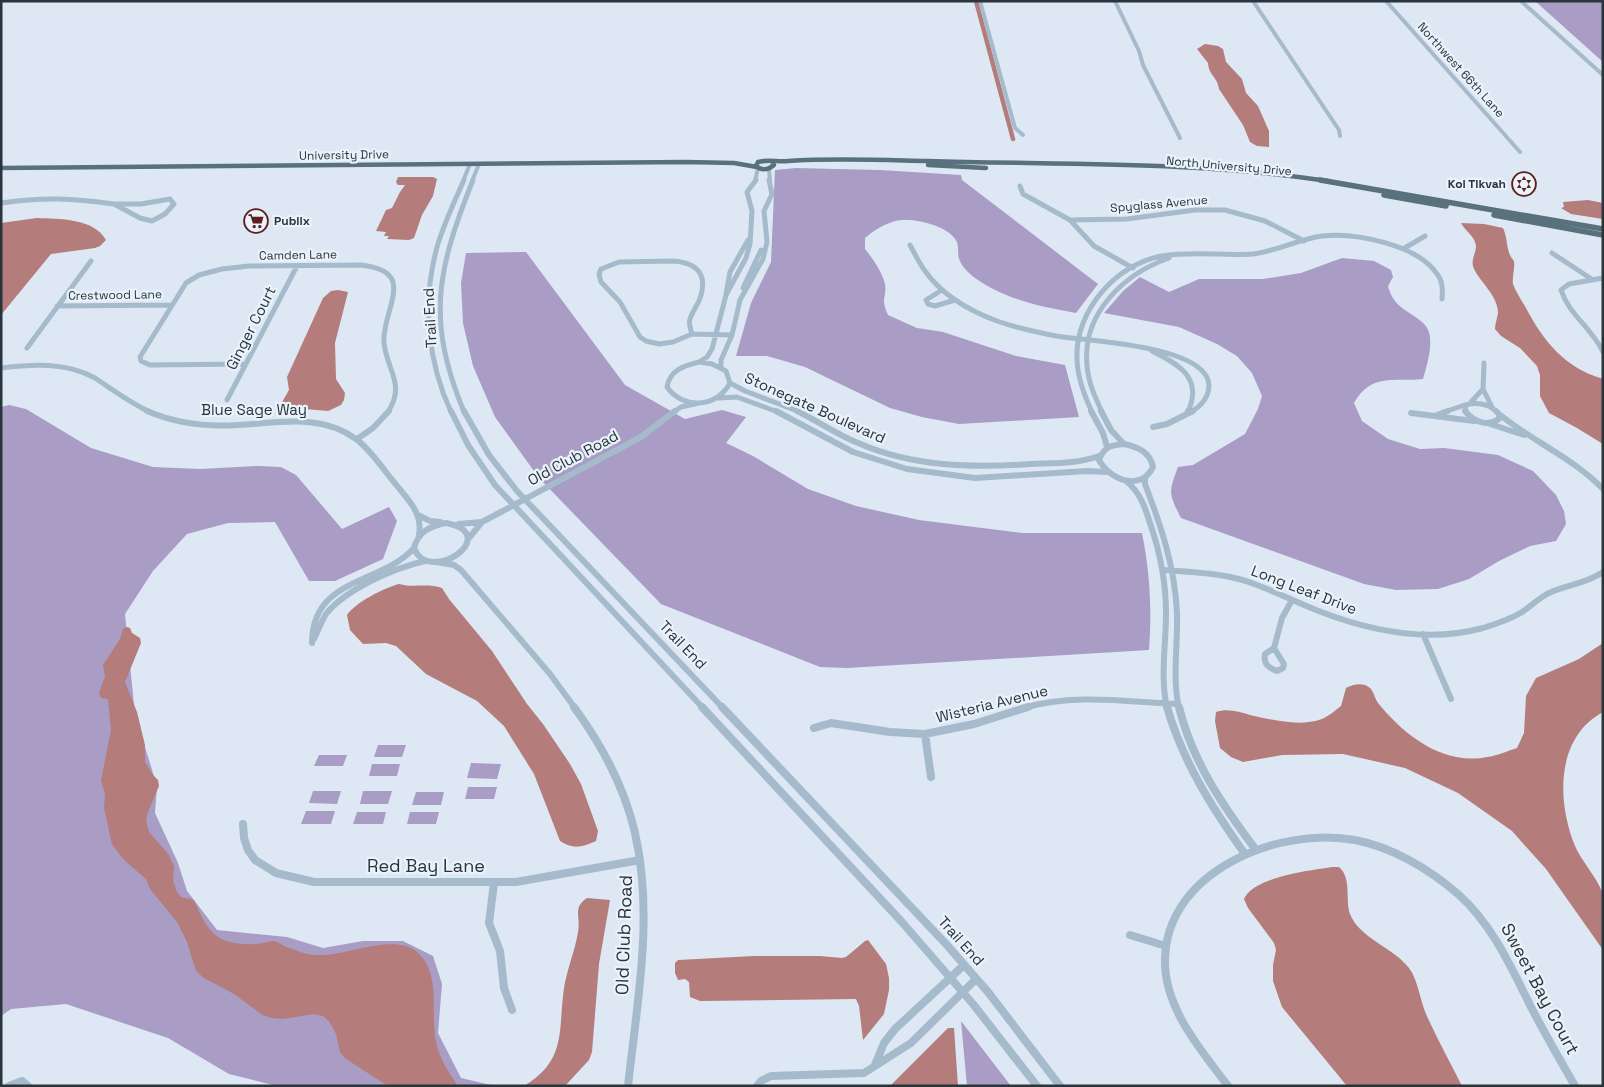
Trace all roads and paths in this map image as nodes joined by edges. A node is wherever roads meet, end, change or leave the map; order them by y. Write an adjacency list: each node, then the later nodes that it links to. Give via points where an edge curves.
1 (980, 1): 7 (street, via 1015,128)
2 (1115, 1): 9 (street)
3 (1254, 1): 8 (street)
4 (1386, 1): 10 (street, Northwest 66th Lane)
5 (1520, 1): 6 (street)
6 (1603, 75)
7 (1023, 135)
8 (1340, 136)
9 (1180, 138)
10 (1520, 152)
11 (803, 161): 15 (main road); 16 (main road); 18 (main road, North University Drive, via 848,160 967,168 1157,170)
12 (470, 164): 13 (main road, University Drive); 17 (main road, University Drive); 122 (street, Trail End, via 436,250 430,278 428,323 434,361 460,432 506,498)
13 (479, 164): 14 (main road, University Drive, via 686,162); 121 (street, Trail End, via 446,253 440,300 441,328 450,374 468,418 488,454 531,505)
14 (758, 165): 16 (main road); 16 (main road); 24 (street, via 757,178 747,192 751,203)
15 (780, 165): 16 (main road); 19 (main road)
16 (771, 166): 19 (street)
17 (1, 168)
18 (1275, 177): 26 (main road, North University Drive, via 1411,194); 27 (main road, North University Drive)
19 (768, 178): 25 (street, via 772,194 764,211)
20 (1020, 186): 23 (street, via 1023,194)
21 (1, 203): 22 (street, via 72,198)
22 (114, 204): 22 (street, via 148,223 164,218 174,204 170,199)
23 (1070, 220): 31 (street, Spyglass Avenue, via 1129,219 1214,210 1258,217); 38 (street, via 1094,246)
24 (751, 225): 25 (street); 30 (street)
25 (764, 225): 28 (street)
26 (1603, 229)
27 (1603, 235)
28 (765, 236): 43 (street); 47 (street, via 761,265)
29 (1425, 236): 33 (street)
30 (750, 237): 41 (street, via 746,258); 45 (street, via 728,274)
31 (1304, 241): 33 (street, via 1324,236 1351,236); 35 (street, via 1265,252)
32 (910, 245): 44 (street, via 918,263)
33 (1403, 249): 46 (street, via 1436,273 1443,286)
34 (1552, 253): 42 (street)
35 (1175, 255): 38 (street, via 1149,259); 39 (street)
36 (91, 261): 50 (street)
37 (296, 266): 49 (street, Camden Lane, via 249,266 209,272 191,279); 61 (street, Ginger Court); 82 (street, Camden Lane, via 370,266 386,272 394,282 384,336 396,395 381,422)
38 (1132, 268): 39 (street); 54 (street, via 1101,292 1086,316)
39 (1138, 271): 55 (street, via 1109,296)
40 (1603, 278): 42 (street)
41 (733, 280): 43 (street); 45 (street)
42 (1593, 280): 58 (street, via 1569,284 1561,290 1572,314 1595,337)
43 (746, 282): 47 (street)
44 (942, 290): 48 (street); 48 (street, via 926,300 928,304 935,306)
45 (726, 295): 52 (street)
46 (1442, 299)
47 (740, 300): 53 (street)
48 (954, 300): 54 (street, via 1009,325)
49 (172, 305): 50 (street, Crestwood Lane); 61 (street, Camden Lane, via 140,357 144,364)
50 (57, 306): 56 (street)
51 (692, 334): 51 (street, via 690,320 703,291 699,269 677,261 619,261 601,269 600,282 620,302 645,341 666,344); 52 (street)
52 (716, 334): 53 (street); 59 (street, via 707,358)
53 (732, 335): 63 (street, via 721,360)
54 (1078, 339): 55 (street); 85 (street, via 1079,378)
55 (1087, 340): 57 (street); 84 (street, via 1086,364 1093,395 1114,434)
56 (27, 348)
57 (1144, 348): 77 (street, via 1172,361 1189,377 1194,396); 77 (street, via 1186,359 1205,376 1208,396 1201,406)
58 (1603, 352)
59 (699, 362): 63 (street); 66 (street, via 682,366 671,374 667,387)
60 (1484, 363): 65 (street)
61 (246, 364): 68 (street, Ginger Court)
62 (1, 368): 82 (street, Blue Sage Way, via 32,365 72,370 93,378 142,409 178,420 219,425 306,421 334,427)
63 (721, 368): 64 (street, via 728,374)
64 (730, 383): 67 (street); 69 (street, Stonegate Boulevard)
65 (1483, 389): 71 (street); 72 (street)
66 (672, 395): 70 (street); 74 (street, via 675,404)
67 (719, 398): 70 (street); 73 (street, Stonegate Boulevard, via 737,397)
68 (227, 400)
69 (776, 402): 73 (street); 86 (street, Stonegate Boulevard, via 858,444 929,463 953,467 998,467)
70 (699, 403): 74 (street, Old Club Road, via 681,407)
71 (1468, 404): 72 (street, via 1481,403); 78 (street); 79 (street, via 1467,414)
72 (1492, 407): 76 (street)
73 (770, 408): 87 (street, Stonegate Boulevard, via 853,452 920,472 975,478)
74 (672, 413): 92 (street, Old Club Road, via 641,437)
75 (1411, 413): 78 (street)
76 (1499, 414): 80 (street, via 1499,420); 83 (street)
77 (1186, 415): 81 (street)
78 (1436, 415): 79 (street)
79 (1480, 422): 80 (street)
80 (1489, 423): 83 (street)
81 (1153, 427)
82 (357, 439): 91 (street, Blue Sage Way)
83 (1536, 439): 90 (street, via 1573,462)
84 (1124, 444): 85 (street); 88 (street, via 1142,450 1151,459 1152,471)
85 (1107, 447): 86 (street)
86 (1099, 456): 87 (street)
87 (1106, 472): 89 (street)
88 (1145, 478): 89 (street); 103 (street, via 1144,484 1164,531)
89 (1126, 481): 102 (street, via 1137,491 1147,513)
90 (1603, 488)
91 (420, 516): 93 (street); 95 (street)
92 (482, 522): 94 (street, Old Club Road); 96 (street, Old Club Road)
93 (446, 523): 94 (street); 95 (street, via 434,525)
94 (458, 524): 96 (street, via 466,530)
95 (419, 535): 97 (street)
96 (469, 538): 98 (street)
97 (414, 548): 99 (street); 99 (street, via 406,557 340,591 326,603 313,625 312,643 323,618 338,602 402,566)
98 (463, 551): 100 (street, via 454,558); 101 (street)
99 (425, 560): 100 (street)
100 (436, 562): 101 (street, via 454,564)
101 (461, 570): 117 (street, Old Club Road, via 586,721 622,794)
102 (1163, 570): 103 (street, Long Leaf Drive); 109 (street)
103 (1174, 571): 105 (street, Long Leaf Drive, via 1242,580); 110 (street)
104 (1603, 572): 106 (street, Long Leaf Drive, via 1556,590 1496,623 1463,632)
105 (1292, 600): 106 (street, Long Leaf Drive, via 1356,624); 107 (street, via 1282,618)
106 (1423, 634): 108 (street)
107 (1274, 648)
108 (1451, 699)
109 (1166, 704): 110 (street, Wisteria Avenue); 112 (street, Wisteria Avenue, via 1089,700 1058,702); 116 (street, via 1191,772 1206,800)
110 (1178, 704): 115 (street, via 1203,770 1217,796)
111 (814, 728): 112 (street, Wisteria Avenue, via 831,723)
112 (925, 734): 113 (street)
113 (931, 777)
114 (243, 824): 118 (street, Red Bay Lane, via 242,836 251,855 273,872 291,879 314,882)
115 (1256, 850): 116 (street, Sweet Bay Court); 134 (street, Sweet Bay Court, via 1311,838 1354,840 1397,854 1439,879 1481,916 1496,937)
116 (1244, 854): 120 (street, Sweet Bay Court, via 1218,871 1182,903 1172,922)
117 (640, 860): 118 (street, Red Bay Lane, via 538,879); 129 (street, Old Club Road, via 643,894 640,968)
118 (494, 883): 125 (street, via 488,923 500,951 504,988)
119 (1130, 935): 120 (street)
120 (1166, 946): 133 (street, Sweet Bay Court, via 1167,976 1181,1018 1192,1040)
121 (964, 965): 122 (street); 123 (street, Trail End)
122 (950, 977): 124 (street, Trail End); 126 (street, via 895,1029 884,1043)
123 (976, 979): 124 (street); 132 (street, Trail End)
124 (963, 992): 126 (street, via 911,1043); 131 (street, Trail End)
125 (512, 1010)
126 (874, 1066): 130 (street, via 853,1075 771,1076 761,1080)
127 (8, 1086): 128 (street, via 22,1081)
128 (28, 1086)
129 (628, 1086)
130 (757, 1086)
131 (1037, 1086)
132 (1060, 1086)
133 (1228, 1086)
134 (1575, 1086)

